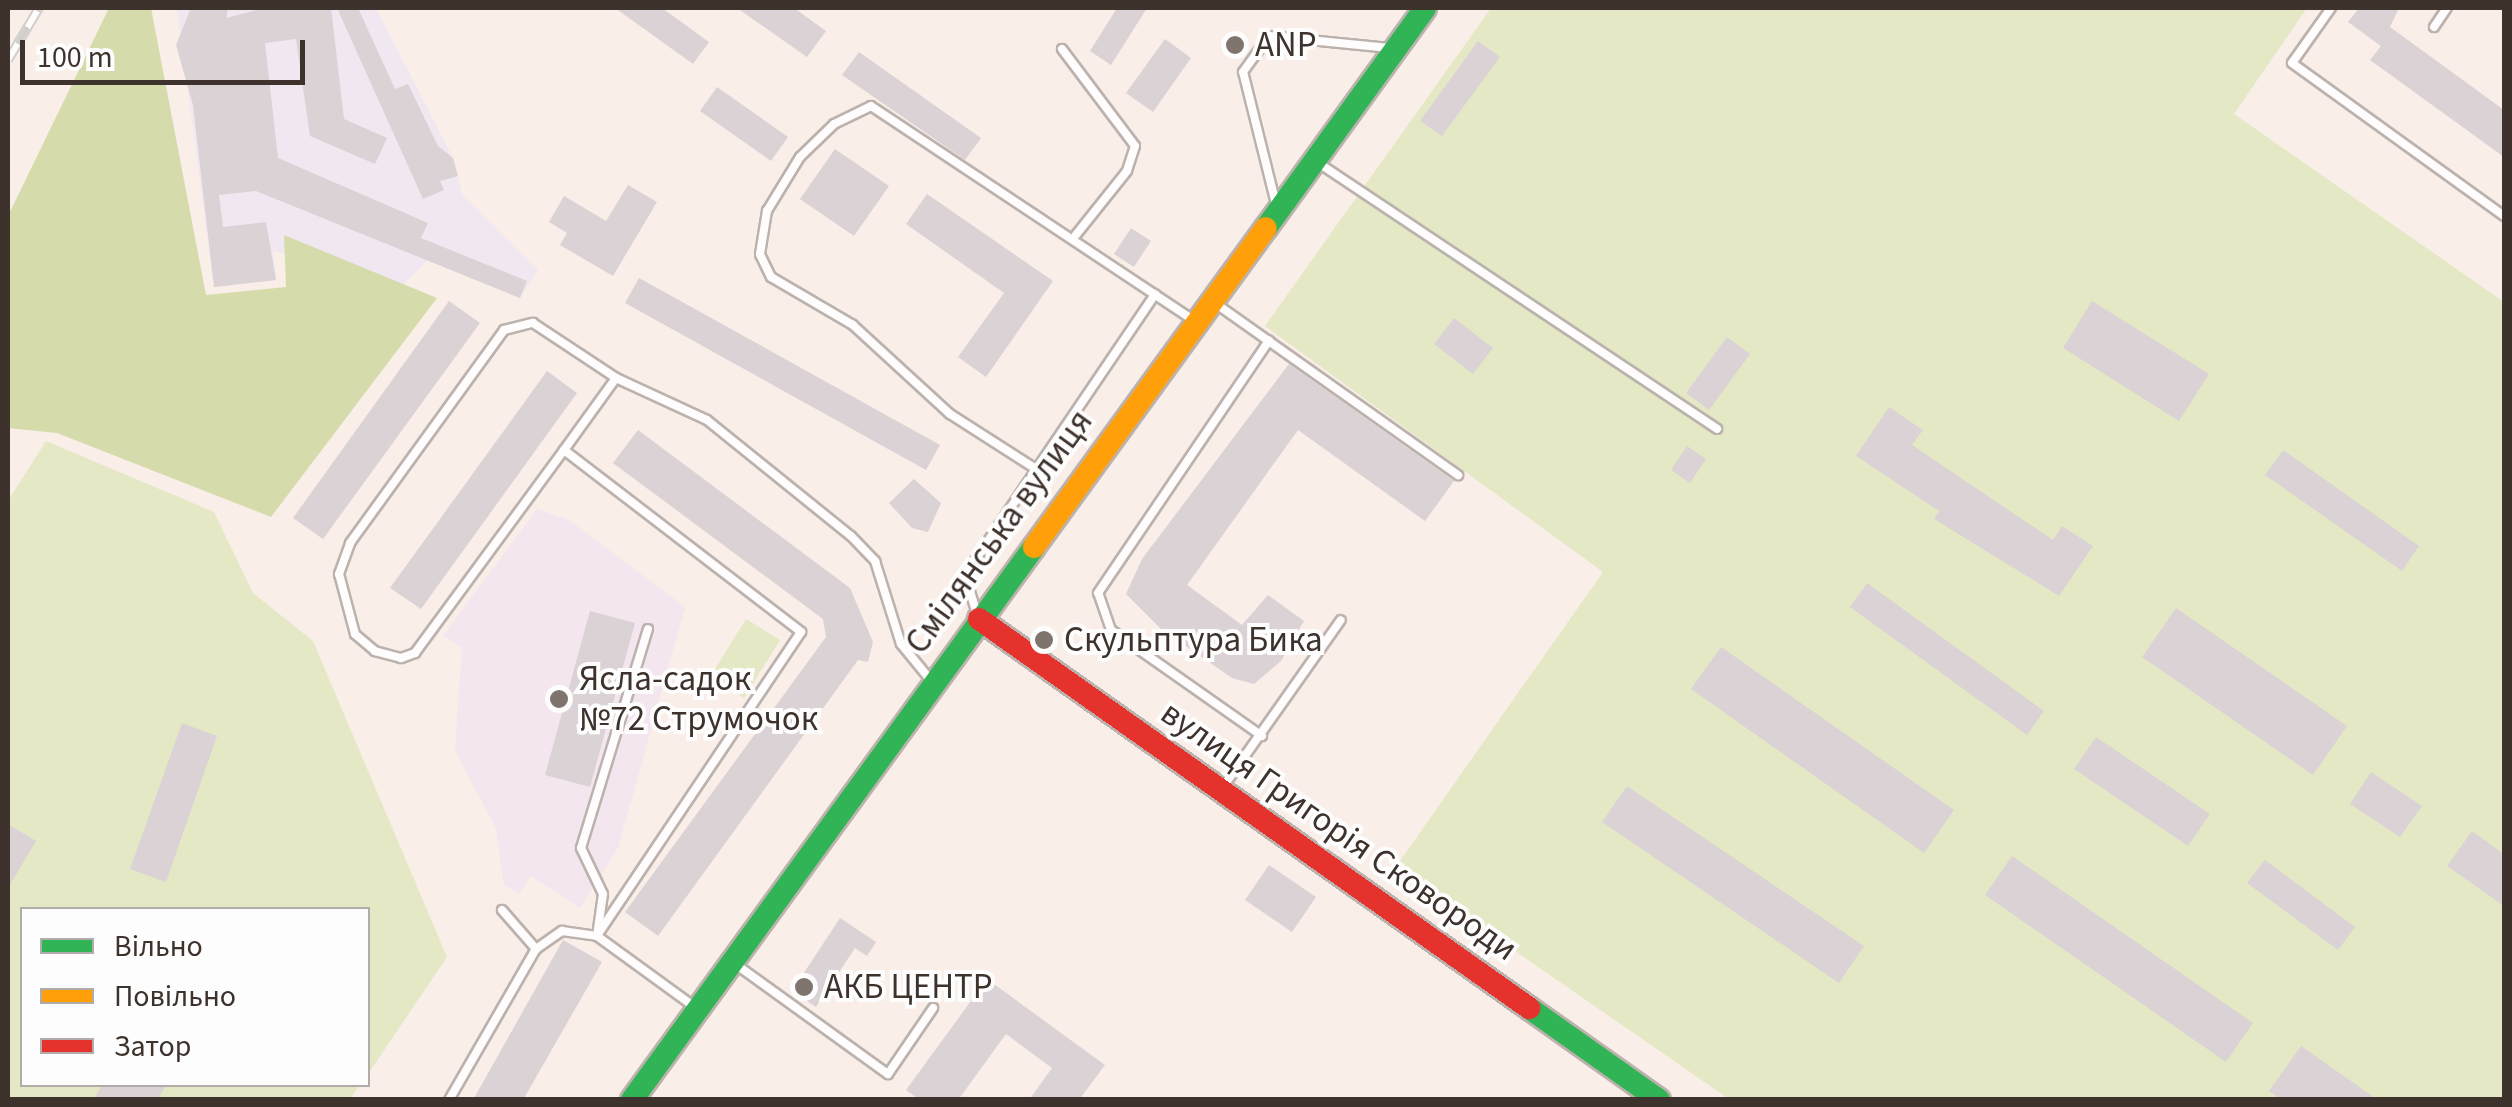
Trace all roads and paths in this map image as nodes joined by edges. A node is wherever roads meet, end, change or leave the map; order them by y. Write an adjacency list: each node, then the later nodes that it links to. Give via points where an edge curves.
1 (1424, 8): 5 (main road, Смілянська вулиця)
2 (2330, 8): 9 (lane, via 2292,63)
3 (2447, 8): 4 (lane)
4 (2434, 27)
5 (1394, 48): 7 (main road, Смілянська вулиця); 8 (lane, via 1269,36 1243,72)
6 (1062, 49): 10 (lane, via 1135,146 1127,171)
7 (1313, 160): 8 (main road, Смілянська вулиця); 16 (lane)
8 (1277, 208): 12 (main road, Смілянська вулиця)
9 (2504, 216)
10 (1076, 236): 11 (lane); 18 (lane, via 871,106 834,124 800,158 767,212 760,254 771,277 852,325 950,414)
11 (1156, 294): 13 (lane); 18 (lane)
12 (1211, 300): 13 (main road, Смілянська вулиця); 14 (lane)
13 (1195, 322): 20 (main road, Смілянська вулиця)
14 (1269, 340): 19 (lane); 24 (lane, via 1098,593 1111,630)
15 (616, 378): 17 (lane); 17 (lane, via 532,323 504,330 350,543 339,574 355,634 375,651 400,658 415,653); 23 (lane, via 707,420 851,536 875,561 900,644)
16 (1717, 429)
17 (564, 450): 27 (lane, via 802,632)
18 (1039, 472): 20 (lane, via 964,575)
19 (1458, 475)
20 (978, 618): 23 (main road, Смілянська вулиця); 25 (main road, вулиця Григорія Сковороди)
21 (1341, 620): 24 (lane)
22 (648, 629): 27 (lane, via 581,848 602,894)
23 (932, 683): 29 (main road, Смілянська вулиця)
24 (1262, 736): 25 (lane)
25 (1220, 790): 34 (main road, вулиця Григорія Сковороди)
26 (502, 910): 28 (lane)
27 (597, 936): 28 (lane, via 562,932); 30 (lane)
28 (536, 949): 32 (lane)
29 (730, 961): 30 (main road, Смілянська вулиця); 31 (lane, via 888,1074)
30 (696, 1008): 33 (main road, Смілянська вулиця)
31 (934, 1008)
32 (448, 1100)
33 (632, 1100)
34 (1659, 1100)

